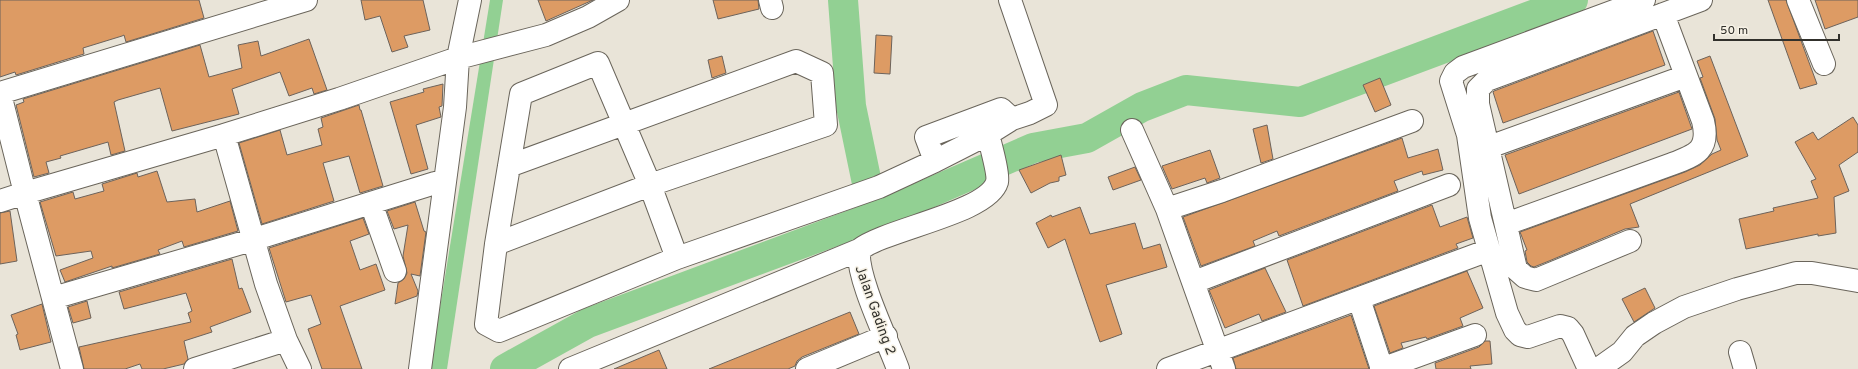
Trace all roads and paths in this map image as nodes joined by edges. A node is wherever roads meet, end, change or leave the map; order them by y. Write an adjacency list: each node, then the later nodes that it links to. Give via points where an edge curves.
1 (306, 0): 12 (street)
2 (470, 0): 9 (street)
3 (618, 0): 9 (street, via 588,17 546,35)
4 (1010, 0): 13 (street, via 1046,106)
5 (1644, 0): 54 (street, via 1463,67 1455,73 1451,81 1468,135 1480,218 1515,330 1520,335 1528,337 1560,326 1568,328)
6 (1701, 0): 8 (street)
7 (1798, 0): 10 (street)
8 (1663, 14): 11 (street); 19 (street, via 1487,80 1478,89 1478,104)
9 (467, 56): 17 (street); 22 (street, via 455,107)
10 (1824, 64)
11 (1686, 76): 19 (street); 29 (street, via 1706,134 1703,148 1692,156 1672,164)
12 (0, 94): 25 (street)
13 (1012, 119): 18 (street); 20 (street, via 1002,109 926,138)
14 (1412, 121): 28 (street)
15 (624, 123): 21 (street); 21 (street, via 598,63 521,94); 23 (street); 23 (street, via 796,61 822,73 826,125)
16 (1132, 130): 28 (street)
17 (224, 134): 25 (street); 30 (street)
18 (990, 142): 20 (street); 33 (street, via 997,182 992,192 980,200 920,226 879,238)
19 (1489, 147): 29 (street)
20 (935, 161): 35 (street, via 853,197)
21 (509, 166): 32 (street)
22 (445, 181): 27 (street); 48 (street)
23 (650, 185): 32 (street); 35 (street)
24 (1449, 185): 38 (street)
25 (25, 193): 26 (street); 39 (street)
26 (0, 201)
27 (371, 203): 30 (street); 36 (street)
28 (1167, 209): 38 (street)
29 (1506, 224): 31 (street, via 1516,269 1525,277 1536,280)
30 (252, 240): 39 (street); 43 (street)
31 (1630, 241)
32 (496, 244): 35 (street, via 486,324 499,331)
33 (859, 250): 42 (street, Jalan Gading 2, via 858,261 863,278); 49 (street)
34 (1480, 253): 40 (street)
35 (677, 258)
36 (395, 271)
37 (1858, 281): 55 (street, via 1812,273 1796,273 1730,291 1684,307 1643,330 1622,352)
38 (1194, 282): 44 (street)
39 (53, 298): 45 (street)
40 (1359, 299): 44 (street); 53 (street)
41 (1475, 335): 53 (street)
42 (886, 336): 50 (street); 51 (street, Jalan Gading 2)
43 (286, 340): 46 (street); 47 (street)
44 (1221, 360): 52 (street)
45 (72, 369)
46 (196, 369)
47 (300, 369)
48 (420, 369)
49 (570, 369)
50 (807, 369)
51 (898, 369)
52 (1168, 369)
53 (1382, 369)
54 (1589, 369)
55 (1598, 369)

